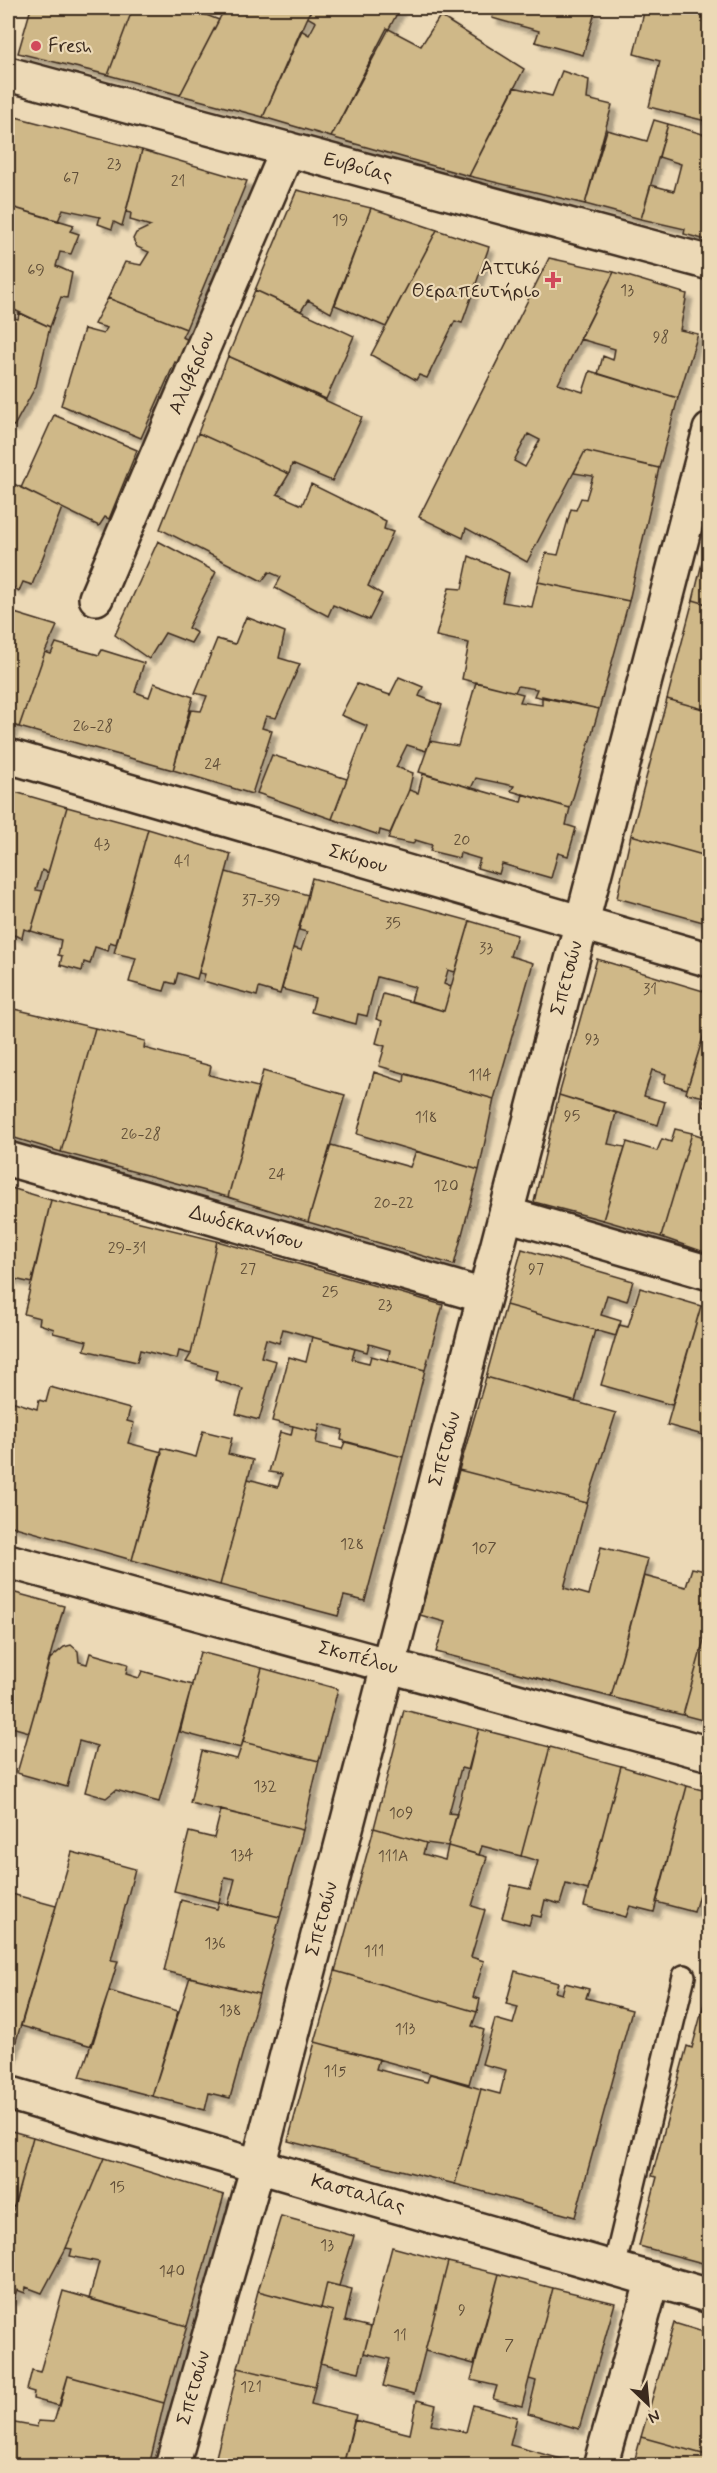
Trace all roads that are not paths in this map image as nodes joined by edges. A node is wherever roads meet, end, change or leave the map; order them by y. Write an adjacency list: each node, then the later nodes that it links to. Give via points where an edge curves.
1 (8, 74): 2 (street, Ευβοίας)
2 (288, 149): 3 (street, Ευβοίας); 5 (street, Αλιβερίου)
3 (710, 263)
4 (710, 430): 7 (street, Σπετσών)
5 (96, 597)
6 (8, 756): 7 (street, Σκύρου)
7 (581, 923): 8 (street, Σκύρου); 10 (street, Σπετσών)
8 (710, 960)
9 (8, 1160): 12 (street, Δωδεκανήσου)
10 (506, 1214): 11 (street); 12 (street, Σπετσών)
11 (710, 1273)
12 (484, 1296): 14 (street, Σπετσών)
13 (8, 1561): 14 (street, Σκοπέλου)
14 (388, 1666): 15 (street, Σκοπέλου); 18 (street, Σπετσών)
15 (710, 1754)
16 (684, 1976): 19 (lane)
17 (8, 2093): 18 (street, Κασταλίας)
18 (258, 2166): 19 (street, Κασταλίας); 22 (street, Σπετσών)
19 (614, 2268): 20 (street, Κασταλίας)
20 (653, 2280): 21 (street, Κασταλίας); 23 (street)
21 (710, 2296)
22 (172, 2466)
23 (600, 2466)

